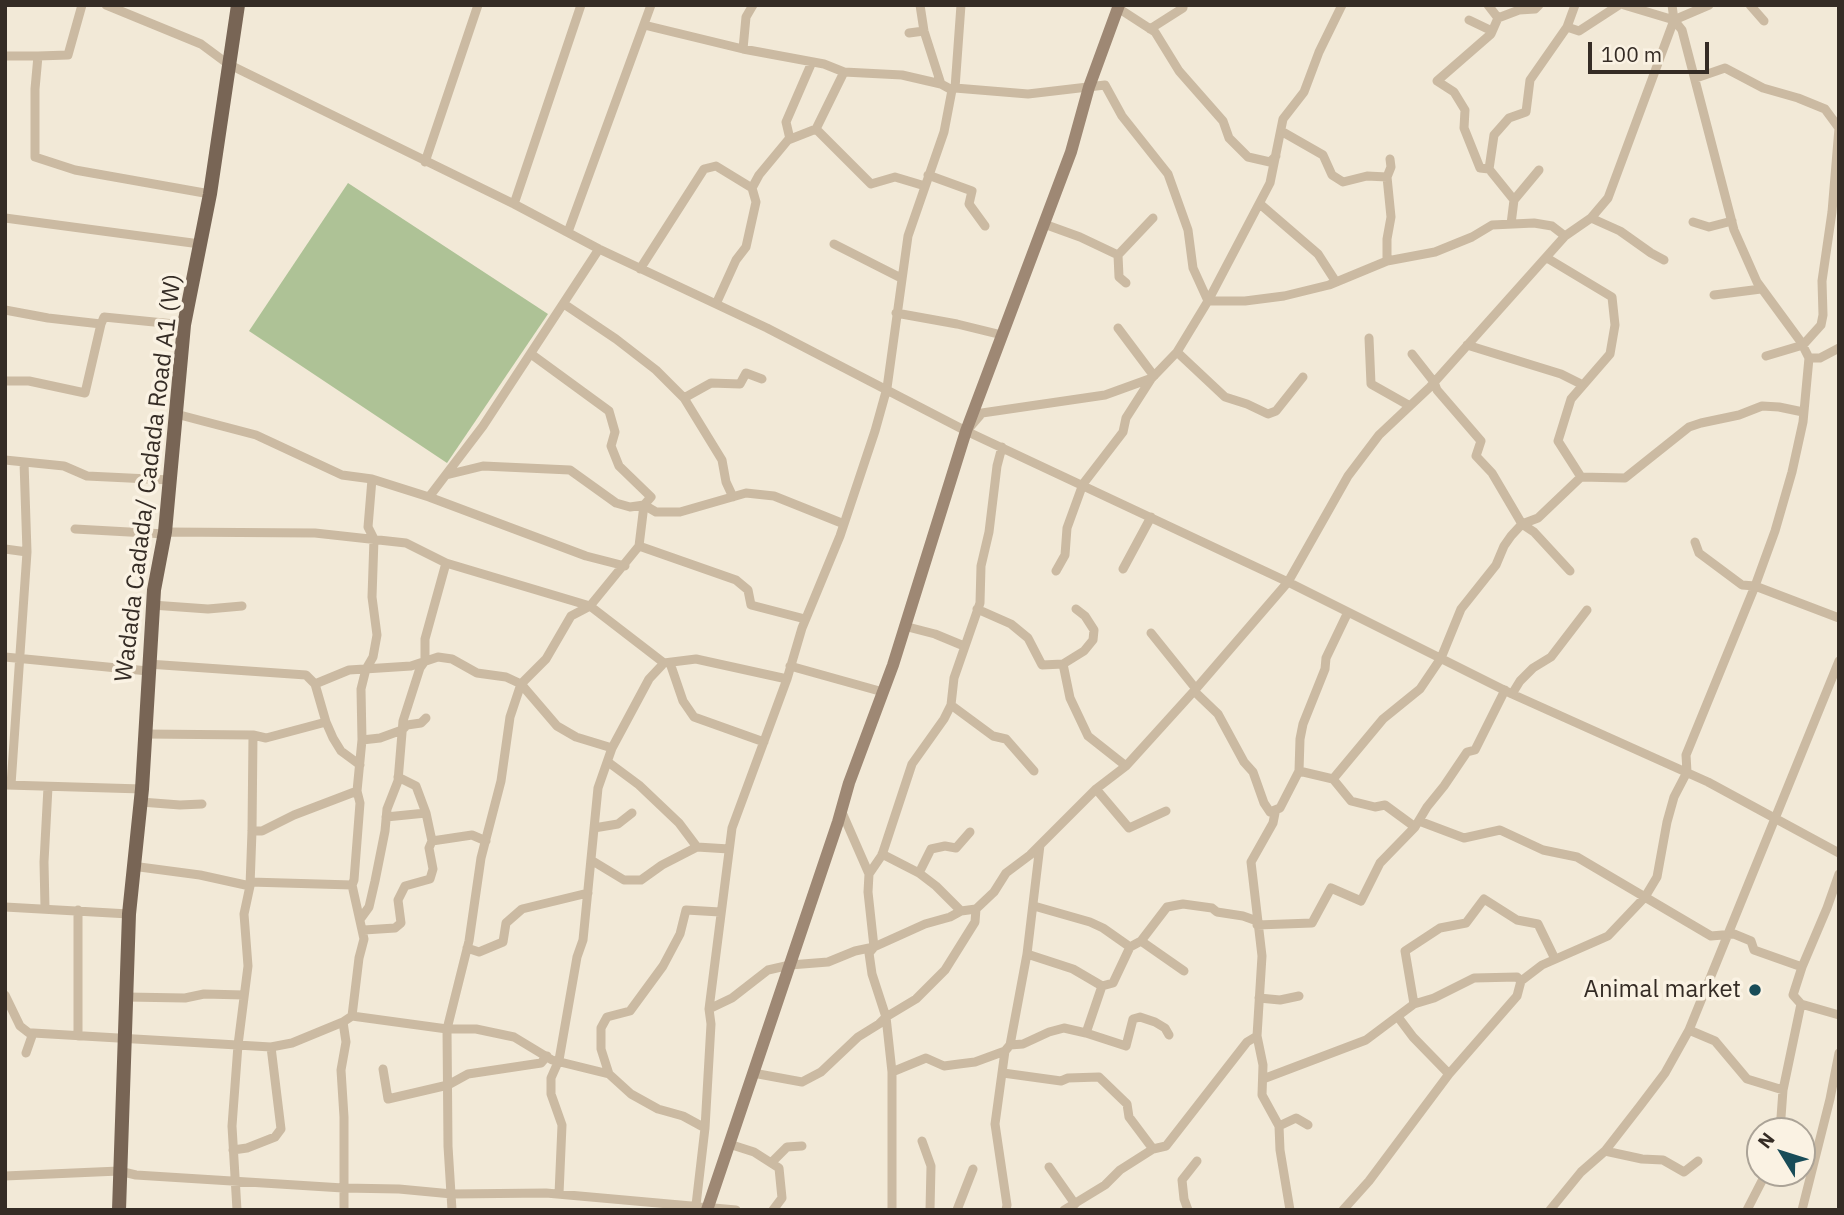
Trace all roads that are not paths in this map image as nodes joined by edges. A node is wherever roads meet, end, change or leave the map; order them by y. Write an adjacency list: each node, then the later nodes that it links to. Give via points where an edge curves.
1 (82, 5): 32 (street, via 68,55)
2 (106, 5): 34 (street, via 201,44)
3 (238, 5): 34 (main road, Wadada Cadada/ Cadada Road A1 (W))
4 (478, 5): 45 (street)
5 (581, 5): 54 (street)
6 (651, 5): 24 (street)
7 (753, 5): 30 (street, via 746,17)
8 (920, 5): 27 (street)
9 (961, 5): 39 (street)
10 (1183, 5): 26 (street)
11 (1342, 5): 41 (street, via 1304,92 1283,119)
12 (1488, 5): 20 (street)
13 (1539, 5): 20 (street)
14 (1575, 5): 25 (street)
15 (1621, 5): 22 (street); 25 (street, via 1579,31)
16 (1672, 5): 22 (street)
17 (1709, 5): 22 (street)
18 (1751, 5): 23 (street)
19 (1119, 7): 26 (street); 38 (street)
20 (1498, 19): 28 (street)
21 (1469, 20): 28 (street)
22 (1674, 20): 36 (street, via 1682,30); 58 (street, via 1608,198)
23 (1764, 21)
24 (644, 25): 30 (street); 64 (street)
25 (1567, 27): 46 (street, via 1530,80 1525,112 1509,118 1494,135)
26 (1150, 29): 43 (street, via 1223,121 1229,138 1248,157 1270,162)
27 (924, 31): 29 (street); 37 (street)
28 (1492, 31): 46 (street, via 1437,81 1460,101 1465,110 1464,128 1480,169)
29 (909, 33)
30 (743, 49): 33 (street)
31 (5, 56): 32 (street)
32 (38, 56): 52 (street, via 35,156 75,170)
33 (812, 62): 35 (street); 42 (street, via 786,122)
34 (229, 64): 45 (street); 52 (main road, Wadada Cadada/ Cadada Road A1 (W))
35 (845, 72): 37 (street, via 902,75); 40 (street)
36 (1696, 78): 59 (street); 90 (street, via 1725,68 1763,88 1825,109 1839,128 1822,281 1823,315 1821,325)
37 (941, 84): 39 (street)
38 (1089, 87): 39 (street, via 1028,94); 61 (street); 79 (street, via 1105,85 1122,116 1168,174 1188,230 1193,268)
39 (954, 89): 48 (street)
40 (816, 129): 42 (street); 50 (street, via 871,184 895,177)
41 (1281, 131): 43 (street); 49 (street, via 1323,155 1332,174 1343,182)
42 (790, 139): 51 (street)
43 (1276, 156): 55 (street)
44 (1390, 159): 49 (street)
45 (425, 162): 54 (street)
46 (1489, 169): 53 (street)
47 (1538, 170): 53 (street)
48 (928, 175): 50 (street); 63 (street, via 972,191 969,204)
49 (1387, 177): 72 (street, via 1391,216)
50 (925, 186): 74 (street, via 908,236)
51 (752, 188): 73 (street, via 716,166 704,169); 81 (street, via 756,202 746,247)
52 (210, 194): 66 (main road, Wadada Cadada/ Cadada Road A1 (W))
53 (1514, 200): 62 (street)
54 (514, 204): 64 (street)
55 (1260, 204): 75 (street, via 1318,254); 79 (street)
56 (5, 218): 66 (street)
57 (1153, 218): 69 (street)
58 (1591, 218): 65 (street); 71 (street)
59 (1732, 221): 60 (street, via 1709,227); 77 (street)
60 (1693, 222)
61 (1044, 224): 69 (street); 87 (street)
62 (1511, 224): 65 (street, via 1552,226); 72 (street, via 1492,225 1435,252)
63 (985, 226)
64 (568, 232): 68 (street)
65 (1565, 236): 70 (street)
66 (200, 244): 85 (main road, Wadada Cadada/ Cadada Road A1 (W))
67 (834, 244): 74 (street)
68 (599, 249): 73 (street); 80 (street)
69 (1118, 254): 76 (street, via 1119,277)
70 (1547, 258): 89 (street); 102 (street, via 1612,297 1615,325 1610,354)
71 (1664, 260)
72 (1387, 261): 75 (street)
73 (640, 269): 81 (street)
74 (901, 278): 83 (street)
75 (1336, 282): 79 (street, via 1284,296)
76 (1126, 283)
77 (1761, 289): 78 (street); 90 (street)
78 (1714, 295)
79 (1208, 301): 92 (street)
80 (564, 304): 93 (street); 104 (street, via 646,362)
81 (716, 304): 103 (street)
82 (5, 310): 84 (street)
83 (896, 313): 87 (street); 103 (street)
84 (101, 324): 85 (street, via 104,317); 100 (street, via 85,393)
85 (184, 325): 107 (main road, Wadada Cadada/ Cadada Road A1 (W))
86 (1118, 328): 97 (street)
87 (1002, 335): 108 (street)
88 (1369, 338): 105 (street, via 1371,384)
89 (1468, 345): 101 (street); 102 (street)
90 (1803, 345): 95 (street); 96 (street)
91 (1839, 348): 96 (street)
92 (1177, 352): 97 (street); 98 (street, via 1225,397 1268,414 1276,411)
93 (531, 354): 112 (street); 119 (street, via 609,411 615,432 611,446 619,467 651,497)
94 (1412, 354): 101 (street)
95 (1766, 356)
96 (1809, 358): 106 (street)
97 (1153, 377): 108 (street, via 1105,395 982,413); 116 (street, via 1126,418 1123,432)
98 (1303, 377)
99 (762, 379): 104 (street, via 746,373 740,384 711,383)
100 (5, 380)
101 (1434, 382): 105 (street); 122 (street, via 1481,440 1476,456 1492,472)
102 (1581, 384): 113 (street, via 1570,399 1558,441)
103 (887, 388): 108 (street); 121 (street)
104 (684, 398): 118 (street, via 722,460)
105 (1410, 406): 135 (street, via 1379,435 1348,476)
106 (1803, 412): 113 (street, via 1762,406 1701,423 1689,427 1625,478); 136 (street, via 1792,472)
107 (176, 414): 114 (street, via 256,435 342,475); 115 (main road, Wadada Cadada/ Cadada Road A1 (W))
108 (966, 431): 109 (street); 146 (street)
109 (1002, 447): 116 (street); 140 (street)
110 (5, 460): 111 (street)
111 (24, 462): 115 (street, via 64,466 87,476); 129 (street)
112 (446, 475): 117 (street); 119 (street, via 483,466 570,470 616,503)
113 (1581, 477): 122 (street, via 1538,518)
114 (372, 479): 117 (street); 125 (street, via 368,527)
115 (170, 480): 124 (main road, Wadada Cadada/ Cadada Road A1 (W))
116 (1083, 484): 120 (street); 133 (street, via 1067,528 1065,555)
117 (429, 497): 131 (street, via 586,556)
118 (733, 497): 119 (street, via 680,512 656,512); 121 (street, via 746,493 774,496)
119 (644, 505): 127 (street)
120 (1151, 517): 132 (street); 135 (street)
121 (844, 524): 145 (street)
122 (1522, 524): 134 (street); 150 (street, via 1461,609)
123 (75, 529): 124 (street)
124 (165, 533): 125 (street, via 315,533); 137 (main road, Wadada Cadada/ Cadada Road A1 (W))
125 (374, 539): 130 (street, via 406,543); 158 (street, via 372,597 377,635)
126 (1695, 542): 136 (street, via 1699,553 1742,584)
127 (639, 546): 131 (street); 145 (street, via 736,580 748,590 751,605)
128 (5, 549): 129 (street)
129 (26, 552): 151 (street)
130 (446, 563): 139 (street); 152 (street, via 425,639)
131 (625, 566): 139 (street)
132 (1123, 569)
133 (1056, 571)
134 (1570, 571)
135 (1287, 582): 143 (street); 162 (street)
136 (1755, 586): 144 (street); 179 (street, via 1686,755)
137 (152, 605): 138 (street, via 208,610); 157 (main road, Wadada Cadada/ Cadada Road A1 (W))
138 (242, 606)
139 (590, 606): 154 (street); 161 (street, via 571,616 546,659)
140 (977, 609): 148 (street); 155 (street, via 1011,624 1028,638 1042,664)
141 (1076, 609): 155 (street, via 1094,630 1093,640)
142 (1587, 610): 164 (street, via 1551,657)
143 (1348, 612): 150 (street); 178 (street, via 1303,724)
144 (1839, 618)
145 (805, 619): 156 (street)
146 (904, 626): 148 (street); 163 (street)
147 (1151, 633): 162 (street)
148 (964, 646): 165 (street)
149 (5, 657): 151 (street)
150 (1441, 658): 164 (street); 181 (street, via 1420,690 1383,719)
151 (20, 659): 157 (street); 182 (street)
152 (425, 661): 158 (street); 161 (street, via 452,659 477,673); 168 (street)
153 (1839, 661): 194 (street)
154 (667, 663): 159 (street, via 696,659); 172 (street, via 694,717); 173 (street, via 649,679)
155 (1063, 664): 176 (street, via 1070,698 1088,736)
156 (790, 666): 159 (street); 163 (street)
157 (148, 668): 160 (street, via 302,673); 169 (main road, Wadada Cadada/ Cadada Road A1 (W))
158 (366, 669): 160 (street, via 349,670); 171 (street, via 361,690)
159 (786, 679): 172 (street)
160 (315, 684): 167 (street)
161 (521, 684): 173 (street, via 557,726); 200 (street, via 510,717)
162 (1195, 690): 176 (street); 190 (street, via 1218,715 1253,772)
163 (883, 692): 188 (street)
164 (1508, 692): 179 (street); 195 (street, via 1475,750 1467,752)
165 (951, 705): 177 (street, via 993,736 1006,739); 205 (street, via 912,764)
166 (426, 718): 168 (street)
167 (326, 722): 170 (street, via 266,738); 175 (street, via 341,751)
168 (402, 730): 171 (street); 180 (street)
169 (145, 734): 170 (street); 186 (main road, Wadada Cadada/ Cadada Road A1 (W))
170 (253, 735): 197 (street)
171 (362, 740): 175 (street)
172 (764, 742): 203 (street, via 732,828)
173 (612, 748): 174 (street)
174 (608, 762): 196 (street, via 598,788); 202 (street, via 649,795)
175 (360, 765): 185 (street)
176 (1126, 766): 184 (street)
177 (1034, 771)
178 (1299, 771): 181 (street); 190 (street, via 1280,808)
179 (1687, 772): 194 (street); 214 (street, via 1674,797 1657,877)
180 (398, 777): 191 (street, via 416,786); 193 (street)
181 (1333, 779): 195 (street, via 1351,800 1385,805)
182 (8, 785): 183 (street)
183 (48, 787): 186 (street); 217 (street)
184 (1096, 789): 189 (street, via 1129,828); 201 (street)
185 (357, 791): 197 (street, via 262,831); 212 (street, via 360,803)
186 (141, 795): 187 (street, via 180,805); 207 (main road, Wadada Cadada/ Cadada Road A1 (W))
187 (202, 804)
188 (841, 810): 209 (street); 233 (street)
189 (1166, 811)
190 (1270, 811): 224 (street, via 1275,813 1273,822 1251,862)
191 (426, 813): 193 (street); 199 (street)
192 (632, 813): 196 (street, via 618,824)
193 (386, 817): 223 (street, via 369,907)
194 (1773, 818): 204 (street); 226 (street)
195 (1417, 824): 214 (street, via 1464,838 1500,830 1544,850 1577,857); 224 (street, via 1380,863 1362,901 1331,888 1312,923)
196 (594, 828): 206 (street)
197 (252, 831): 211 (street)
198 (970, 832): 208 (street, via 956,848 931,849)
199 (432, 841): 200 (street, via 471,835); 225 (street, via 430,879 405,886 398,900 398,927)
200 (486, 841): 230 (street)
201 (1040, 843): 215 (street); 218 (street, via 1006,873)
202 (697, 847): 203 (street); 206 (street, via 641,880 624,880)
203 (729, 849): 221 (street)
204 (1839, 853)
205 (883, 854): 208 (street); 209 (street)
206 (591, 860): 213 (street)
207 (132, 866): 211 (street); 222 (main road, Wadada Cadada/ Cadada Road A1 (W))
208 (919, 873): 220 (street)
209 (869, 874): 228 (street)
210 (1839, 874): 234 (street)
211 (250, 884): 212 (street); 239 (street, via 244,914 248,966)
212 (352, 885): 223 (street)
213 (588, 893): 230 (street, via 522,909 506,923 503,942 479,952); 264 (street)
214 (1645, 897): 226 (street, via 1711,936); 232 (street, via 1608,936)
215 (1034, 906): 229 (street, via 1096,925); 231 (street)
216 (5, 907): 217 (street)
217 (45, 908): 219 (street)
218 (976, 909): 220 (street); 247 (street, via 975,922 945,971 916,999)
219 (78, 911): 222 (street); 255 (street)
220 (961, 911): 228 (street)
221 (720, 912): 245 (street); 269 (street, via 686,910 680,934 663,966 630,1011 607,1017 601,1028 601,1049)
222 (129, 914): 241 (main road, Wadada Cadada/ Cadada Road A1 (W))
223 (361, 918): 225 (street)
224 (1257, 923): 227 (street, via 1183,904 1167,907); 242 (street, via 1262,956)
225 (364, 930): 249 (street)
226 (1725, 936): 234 (street, via 1734,934 1751,941 1754,950); 251 (street)
227 (1140, 941): 229 (street); 235 (street)
228 (874, 947): 233 (street, via 828,962); 247 (street, via 869,953 872,974)
229 (1130, 947): 237 (street, via 1113,983)
230 (467, 948): 250 (street)
231 (1027, 954): 237 (street, via 1073,969); 260 (street)
232 (1555, 959): 236 (street); 243 (street, via 1538,924 1517,920 1484,899 1465,923 1440,928 1405,951)
233 (789, 964): 245 (street, via 768,970 732,998); 267 (street)
234 (1802, 967): 244 (street, via 1793,995)
235 (1184, 971)
236 (1521, 981): 243 (street, via 1517,977 1474,978); 270 (street, via 1517,996)
237 (1102, 986): 253 (street)
238 (5, 995): 252 (street, via 20,1026)
239 (244, 995): 241 (street); 258 (street)
240 (1299, 996): 242 (street)
241 (126, 997): 257 (main road, Wadada Cadada/ Cadada Road A1 (W))
242 (1259, 998): 256 (street)
243 (1414, 1004): 248 (street)
244 (1801, 1004): 246 (street); 273 (street)
245 (709, 1009): 278 (street)
246 (1839, 1015)
247 (886, 1017): 266 (street); 267 (street, via 821,1072 802,1082)
248 (1398, 1017): 270 (street); 271 (street, via 1366,1040)
249 (348, 1019): 250 (street); 259 (street); 294 (street, via 341,1070)
250 (447, 1029): 263 (street, via 477,1029 514,1037); 272 (street)
251 (1689, 1030): 273 (street, via 1715,1041 1747,1079); 284 (street, via 1665,1073)
252 (33, 1033): 255 (street); 261 (street)
253 (1086, 1033): 254 (street, via 1126,1046 1133,1019 1140,1017 1155,1021); 260 (street, via 1065,1028)
254 (1169, 1035)
255 (78, 1036): 257 (street)
256 (1257, 1036): 271 (street); 282 (street, via 1247,1042 1166,1146)
257 (124, 1040): 258 (street); 290 (main road, Wadada Cadada/ Cadada Road A1 (W))
258 (238, 1045): 259 (street); 283 (street)
259 (271, 1047): 283 (street, via 281,1129 275,1137)
260 (1007, 1048): 266 (street, via 975,1062 944,1066 926,1058); 268 (street)
261 (26, 1053)
262 (1839, 1053): 274 (street)
263 (547, 1056): 264 (street); 272 (street, via 541,1063 468,1074)
264 (559, 1060): 269 (street); 296 (street, via 551,1078 551,1094 562,1125)
265 (383, 1069): 272 (street, via 388,1099)
266 (892, 1072): 305 (street)
267 (753, 1073): 280 (street)
268 (1003, 1073): 282 (street, via 1061,1081 1099,1077 1127,1104 1129,1117); 308 (street, via 995,1124)
269 (609, 1074): 278 (street, via 631,1094)
270 (1449, 1074): 312 (street)
271 (1263, 1079): 277 (street, via 1262,1095)
272 (448, 1085): 295 (street)
273 (1783, 1090): 275 (street)
274 (1834, 1101): 315 (street)
275 (1781, 1117)
276 (1308, 1125): 277 (street, via 1296,1118)
277 (1279, 1126): 311 (street)
278 (705, 1128): 298 (street)
279 (922, 1141): 306 (street, via 931,1166)
280 (729, 1144): 287 (street); 298 (street)
281 (802, 1146): 287 (street, via 787,1147)
282 (1153, 1149): 297 (street)
283 (233, 1150): 292 (street)
284 (1605, 1151): 286 (street, via 1663,1160 1684,1172); 313 (street)
285 (1197, 1161): 310 (street, via 1182,1180)
286 (1698, 1161)
287 (772, 1162): 304 (street, via 779,1168 782,1198)
288 (1049, 1167): 297 (street)
289 (973, 1169): 307 (street)
290 (119, 1171): 291 (street); 292 (street); 299 (main road, Wadada Cadada/ Cadada Road A1 (W))
291 (5, 1176)
292 (236, 1180): 294 (street); 300 (street)
293 (1759, 1187): 314 (street)
294 (343, 1188): 295 (street); 301 (street)
295 (452, 1194): 296 (street); 302 (street)
296 (559, 1194): 298 (street)
297 (1076, 1205): 309 (street)
298 (703, 1208): 303 (street)
299 (119, 1210)
300 (237, 1210)
301 (344, 1210)
302 (452, 1210)
303 (736, 1210)
304 (773, 1210)
305 (892, 1210)
306 (930, 1210)
307 (957, 1210)
308 (1006, 1210)
309 (1065, 1210)
310 (1188, 1210)
311 (1290, 1210)
312 (1343, 1210)
313 (1550, 1210)
314 (1747, 1210)
315 (1802, 1210)

